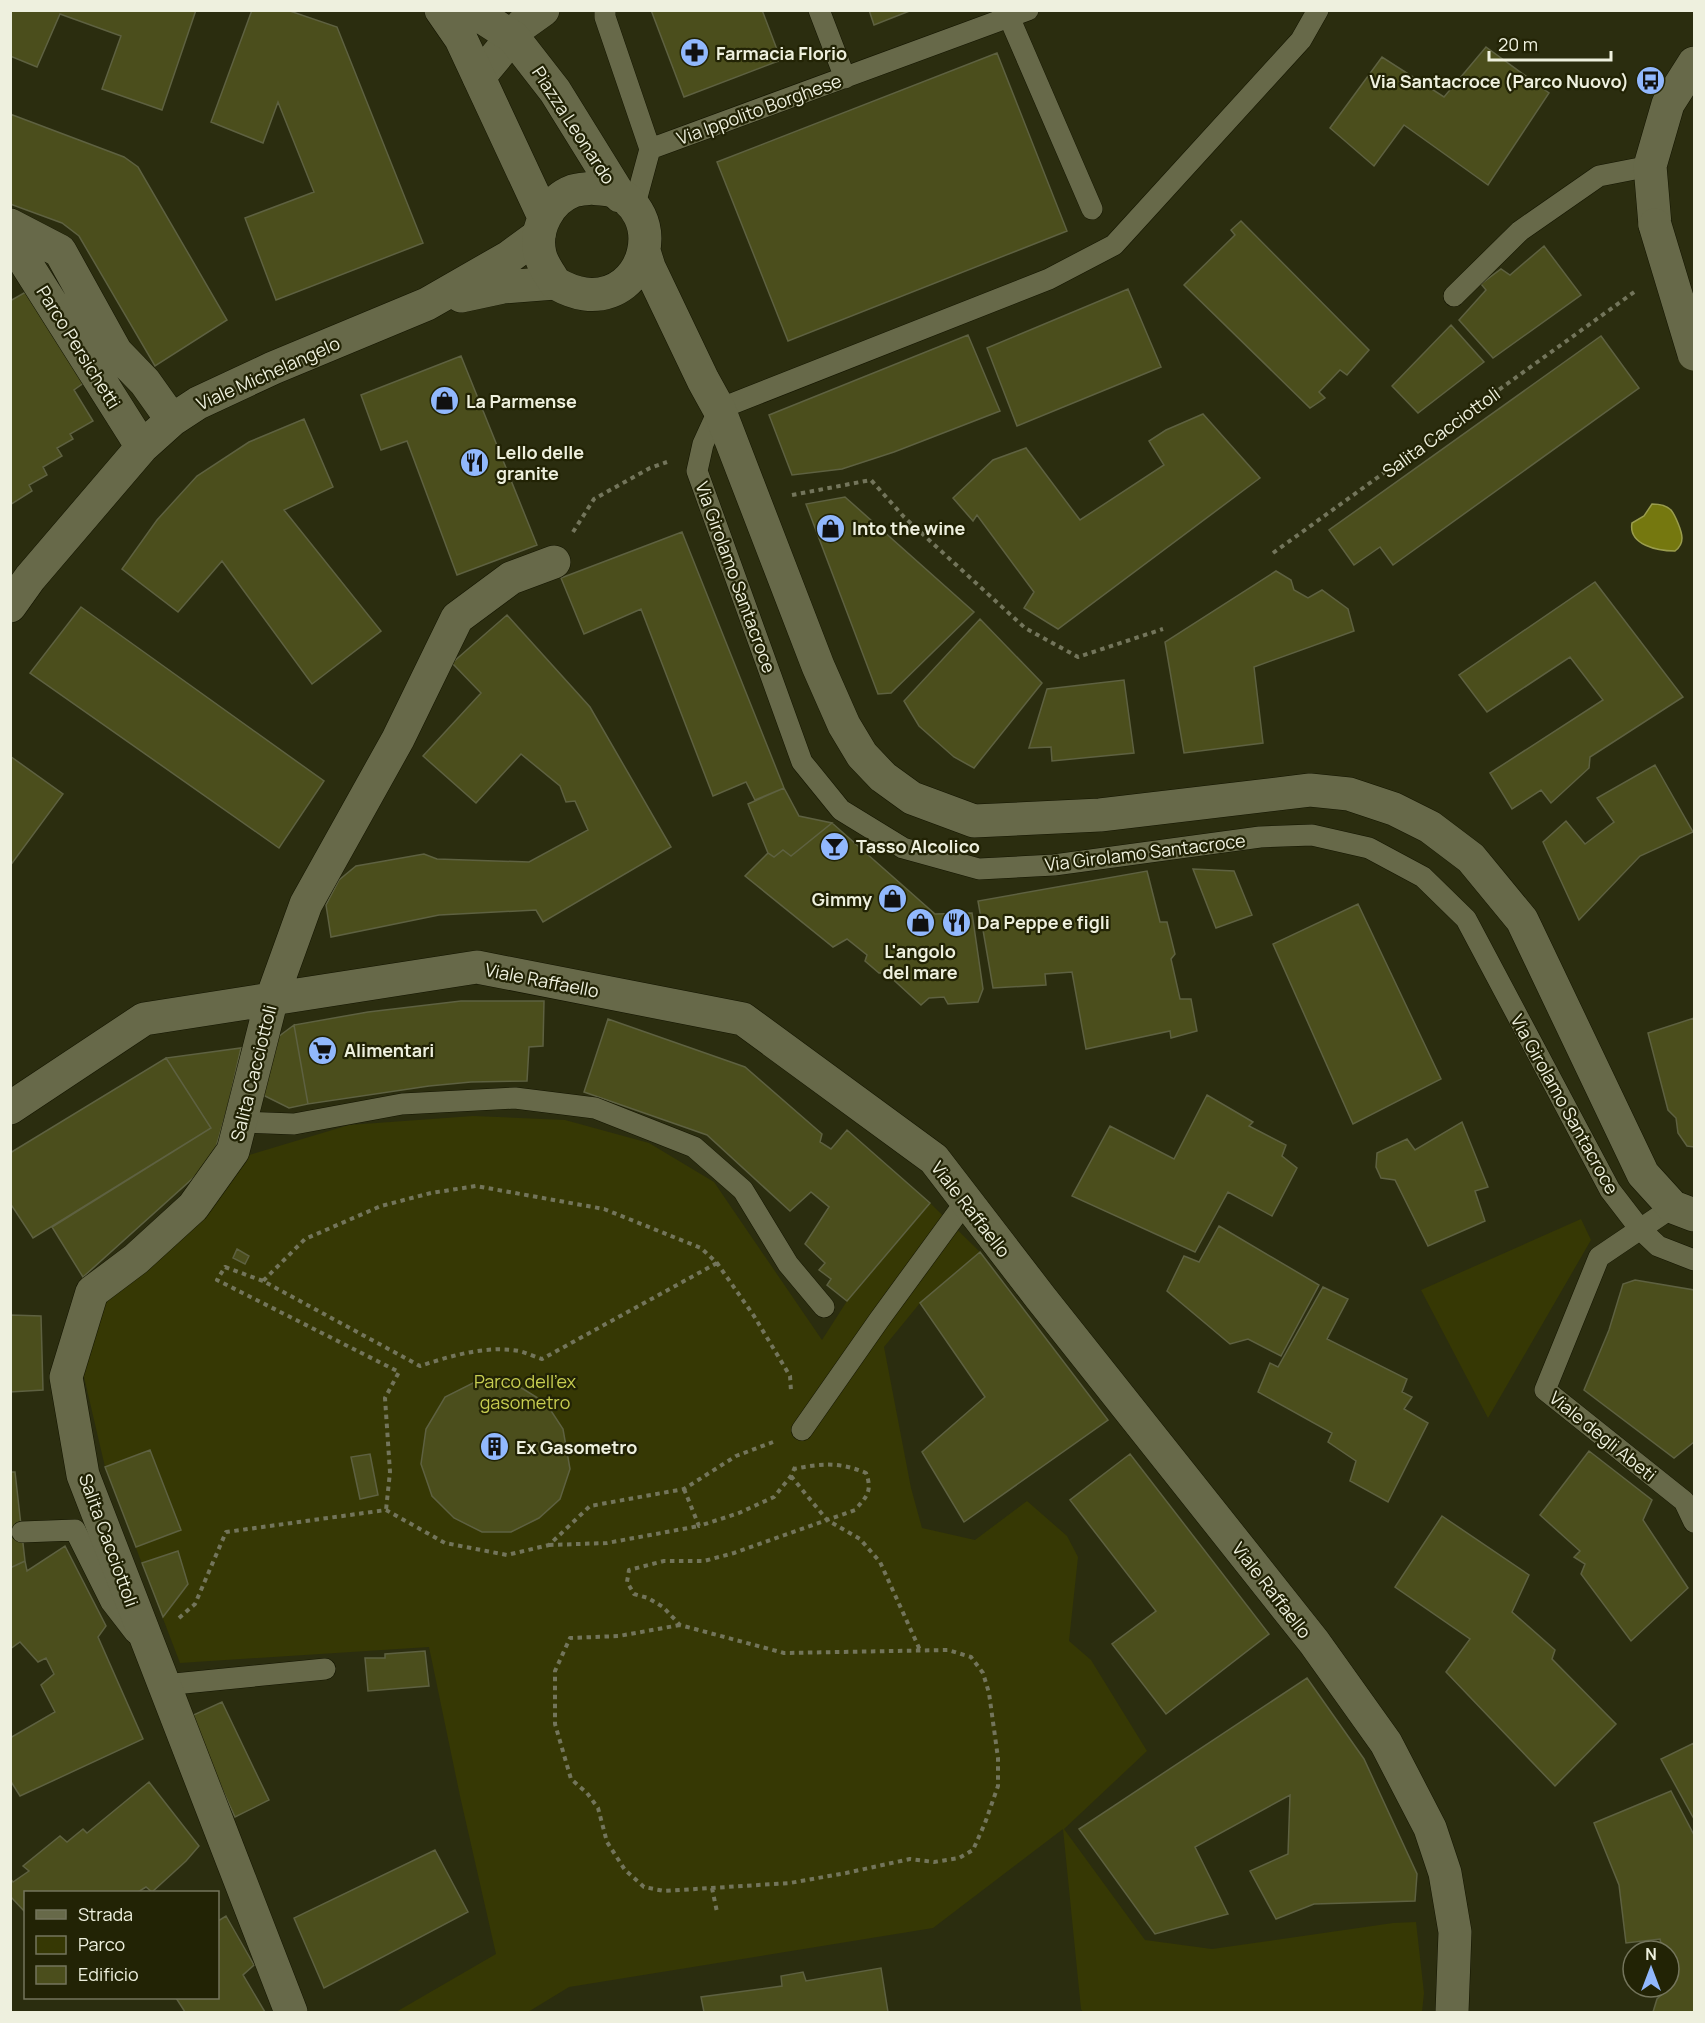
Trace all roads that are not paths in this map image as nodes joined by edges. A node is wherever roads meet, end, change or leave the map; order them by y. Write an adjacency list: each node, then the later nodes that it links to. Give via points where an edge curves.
1 (441, 10): 10 (street, via 461,39)
2 (471, 10): 8 (street, Piazza Leonardo)
3 (543, 10): 8 (street)
4 (604, 10): 12 (lane)
5 (819, 10): 11 (lane)
6 (1318, 10): 26 (lane, via 1301,40 1114,245 1049,279)
7 (1018, 14): 11 (lane, Via Ippolito Borghese); 15 (lane, Via Ippolito Borghese)
8 (513, 37): 10 (street); 14 (street, Piazza Leonardo, via 555,91)
9 (1695, 63): 13 (street, via 1668,104)
10 (479, 77): 17 (street)
11 (845, 78): 12 (lane, Via Ippolito Borghese)
12 (650, 149): 14 (lane)
13 (1650, 165): 22 (lane, via 1599,176 1520,231); 24 (street, bridge, via 1655,225)
14 (627, 202): 17 (street, Piazza Leonardo, via 610,190 573,191 558,200); 18 (street, Piazza Leonardo, via 643,224)
15 (1092, 209)
16 (10, 225): 27 (street, Parco Persichetti, via 60,251 116,352 145,382)
17 (541, 226): 20 (street, via 540,254); 23 (street, Piazza Leonardo, via 509,257)
18 (644, 251): 21 (street, via 635,274); 25 (street, Piazza Leonardo)
19 (10, 255): 28 (street, Parco Persichetti, via 22,257)
20 (555, 283): 21 (street, Piazza Leonardo, via 585,294); 23 (street, Piazza Leonardo, via 503,287)
21 (615, 289): 25 (street, Piazza Leonardo, via 645,299)
22 (1454, 296)
23 (427, 304): 27 (street, Viale Michelangelo, via 230,388)
24 (1695, 354)
25 (703, 380): 26 (street, Piazza Leonardo)
26 (719, 409): 35 (street, Via Girolamo Santacroce, via 844,725 862,755 883,777 912,798 974,821 1100,815 1310,790 1348,794 1394,809 1430,827 1471,858 1522,920 1643,1174); 36 (lane, Via Girolamo Santacroce, via 703,444 697,471 802,762 841,810 903,848 979,868 1053,865 1260,837 1312,835 1369,848 1423,877 1466,919 1610,1190)
27 (172, 420): 28 (street, Viale Michelangelo)
28 (142, 447): 30 (street, Viale Michelangelo)
29 (554, 562): 31 (street, Salita Cacciottoli, via 512,578 457,618 399,739 306,904)
30 (10, 606)
31 (272, 999): 32 (street, Viale Raffaello, via 144,1019); 33 (street, Salita Cacciottoli); 34 (street, Viale Raffaello, via 477,967 743,1019 934,1159)
32 (10, 1108)
33 (240, 1122): 38 (lane, via 294,1124 402,1104 515,1098 595,1108 694,1147 743,1190 788,1264); 42 (street, Salita Cacciottoli, via 233,1151 194,1207 92,1292 66,1377 84,1475)
34 (966, 1201): 39 (lane); 45 (street, Viale Raffaello, via 1314,1642 1386,1743 1430,1828 1445,1873 1455,1932)
35 (1684, 1211): 36 (lane, Viale degli Abeti)
36 (1640, 1229): 37 (lane, Via Girolamo Santacroce, via 1658,1246); 40 (lane, Viale degli Abeti, via 1599,1257 1545,1390 1684,1501)
37 (1695, 1260)
38 (824, 1307)
39 (802, 1430)
40 (1695, 1522)
41 (22, 1533): 42 (lane, via 75,1530 111,1602)
42 (154, 1659): 43 (lane); 44 (street, Salita Cacciottoli)
43 (325, 1668)
44 (291, 2013)
45 (1452, 2013)

